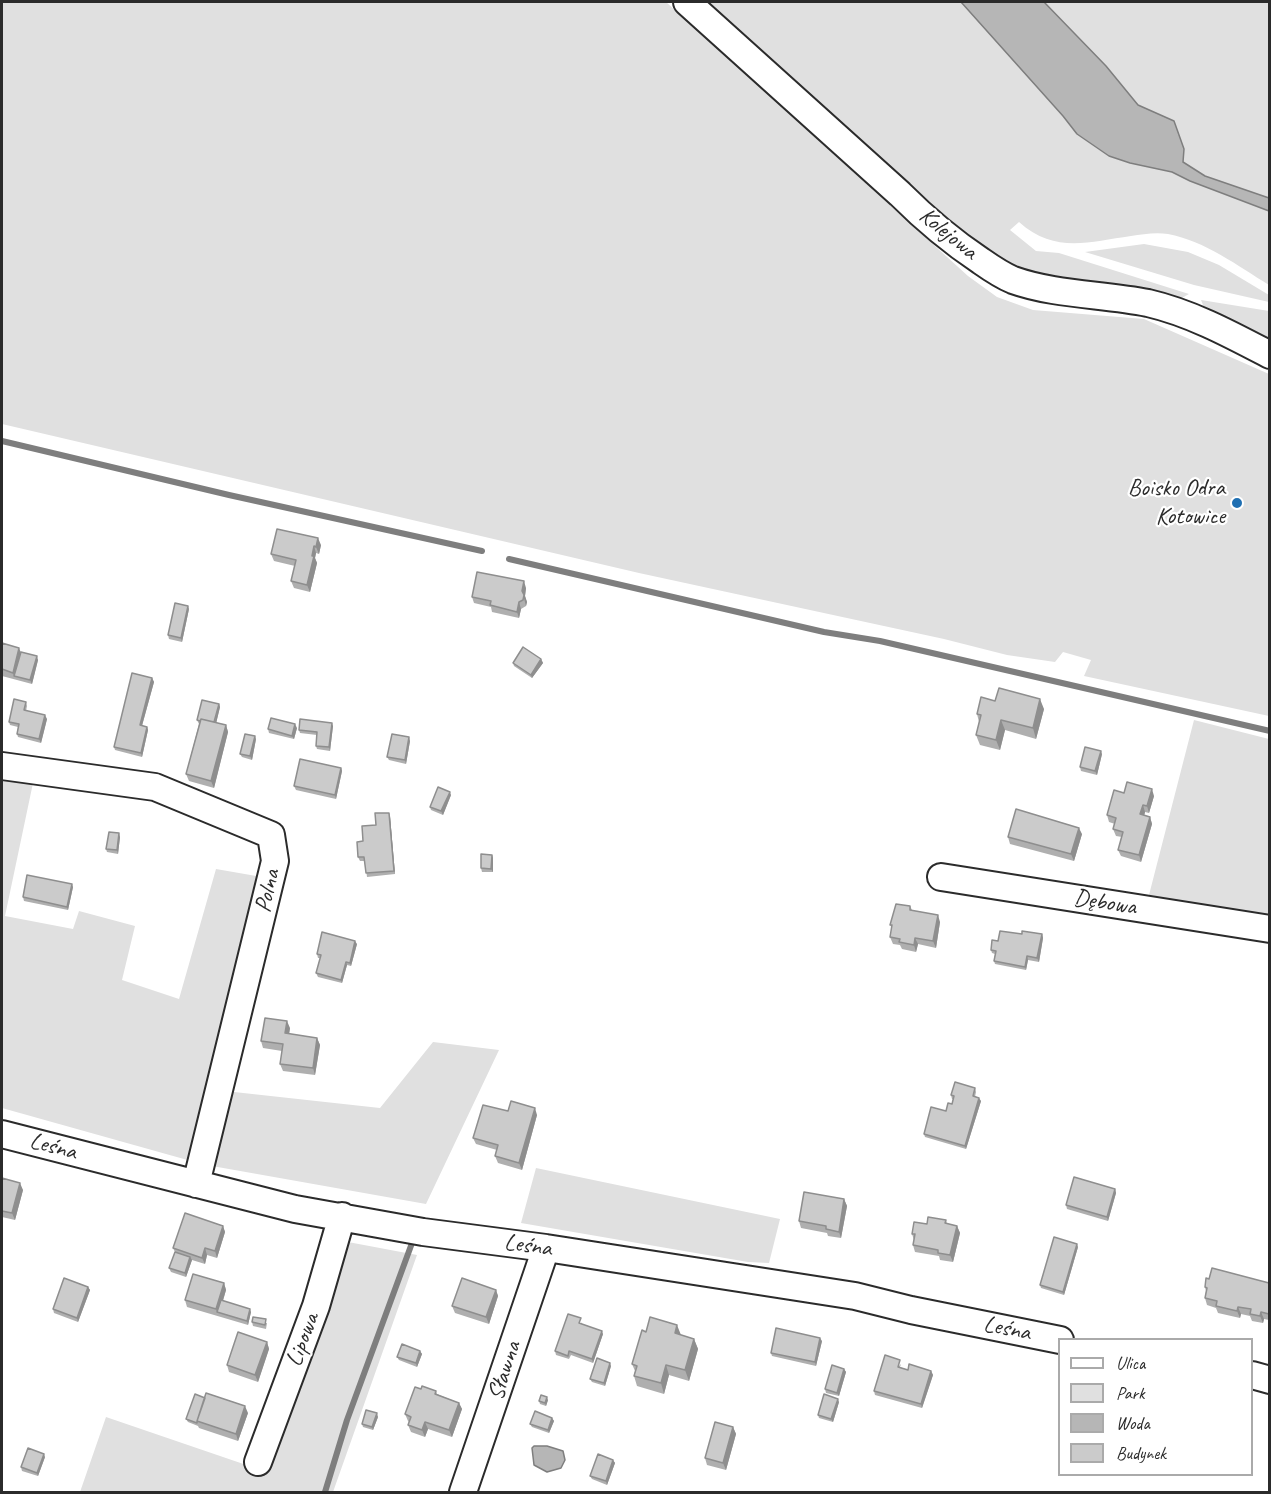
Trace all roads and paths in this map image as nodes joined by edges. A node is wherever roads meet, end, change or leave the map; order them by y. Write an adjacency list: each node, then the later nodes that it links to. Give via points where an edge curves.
1 (687, 2): 2 (street, Kolejowa, via 929,223 996,272 1047,288 1148,303 1215,326)
2 (1269, 355)
3 (2, 766): 7 (street, Polna, via 155,787 271,835 276,861)
4 (941, 877): 5 (street, Dębowa)
5 (1269, 929)
6 (2, 1134): 7 (street, Leśna)
7 (196, 1184): 8 (street, Leśna, via 295,1209)
8 (342, 1216): 9 (street, Leśna, via 423,1232); 13 (street, Lipowa, via 316,1306)
9 (546, 1248): 10 (street, Leśna, via 855,1296); 14 (street, Sławna)
10 (1058, 1340)
11 (1253, 1376): 12 (street)
12 (1269, 1380)
13 (258, 1462)
14 (463, 1492)

